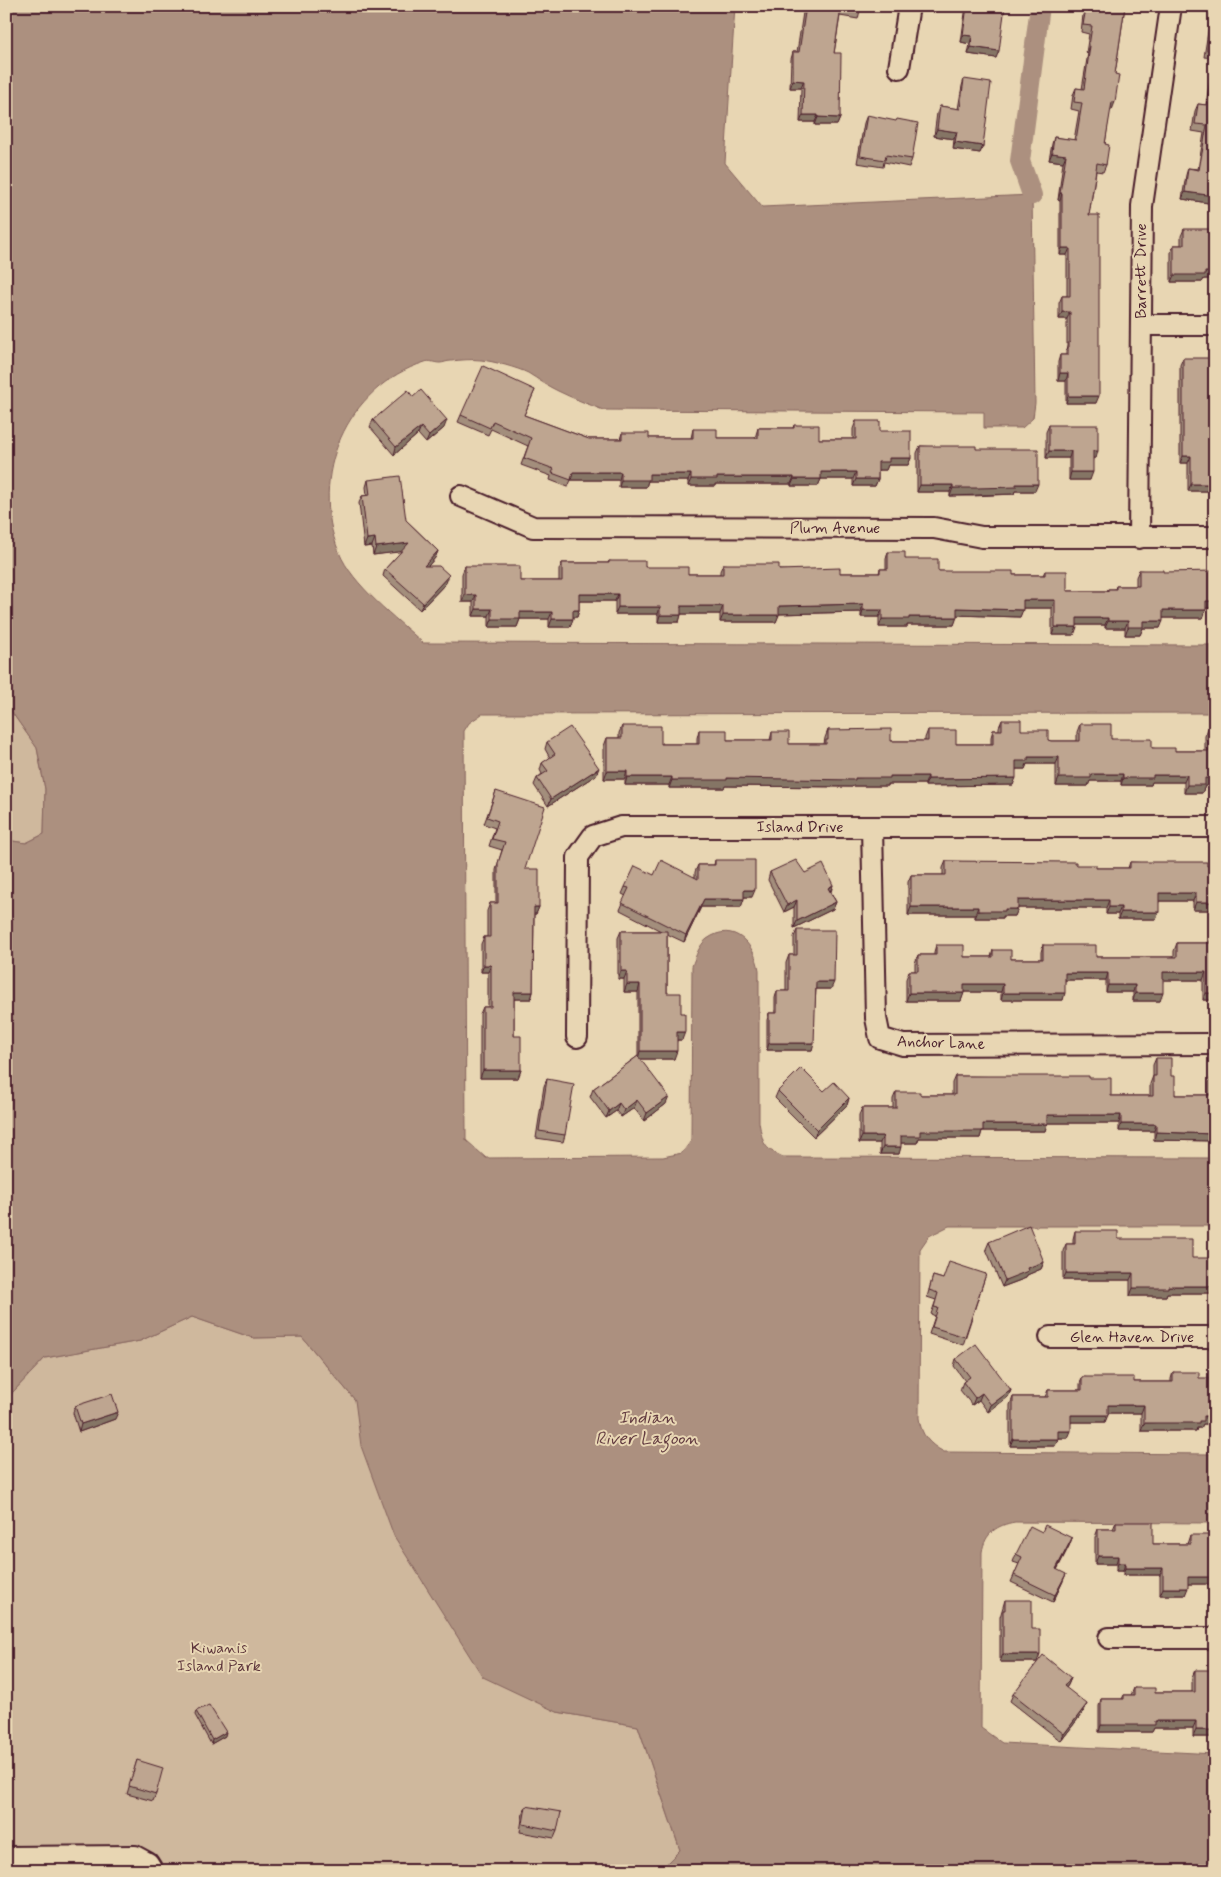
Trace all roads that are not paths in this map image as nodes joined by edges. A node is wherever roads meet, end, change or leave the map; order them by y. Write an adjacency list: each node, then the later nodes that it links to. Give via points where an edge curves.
1 (909, 6): 3 (street)
2 (1171, 6): 4 (street, Barrett Drive, via 1142,206)
3 (899, 68)
4 (1141, 325): 5 (street); 7 (street, Barrett Drive)
5 (1215, 325)
6 (461, 496): 7 (street, Plum Avenue, via 533,527 934,528 982,536)
7 (1139, 538): 8 (street, Plum Avenue)
8 (1215, 538)
9 (872, 827): 10 (street, Island Drive); 11 (street, Island Drive, via 621,827 592,836 578,857); 12 (street, Anchor Lane, via 876,1018 880,1038 904,1044)
10 (1215, 827)
11 (577, 1037)
12 (1215, 1044)
13 (1050, 1337): 14 (street, Glen Haven Drive)
14 (1215, 1337)
15 (1109, 1638): 16 (street)
16 (1215, 1638)
17 (6, 1858): 18 (street, via 135,1856 148,1863)
18 (153, 1871)

